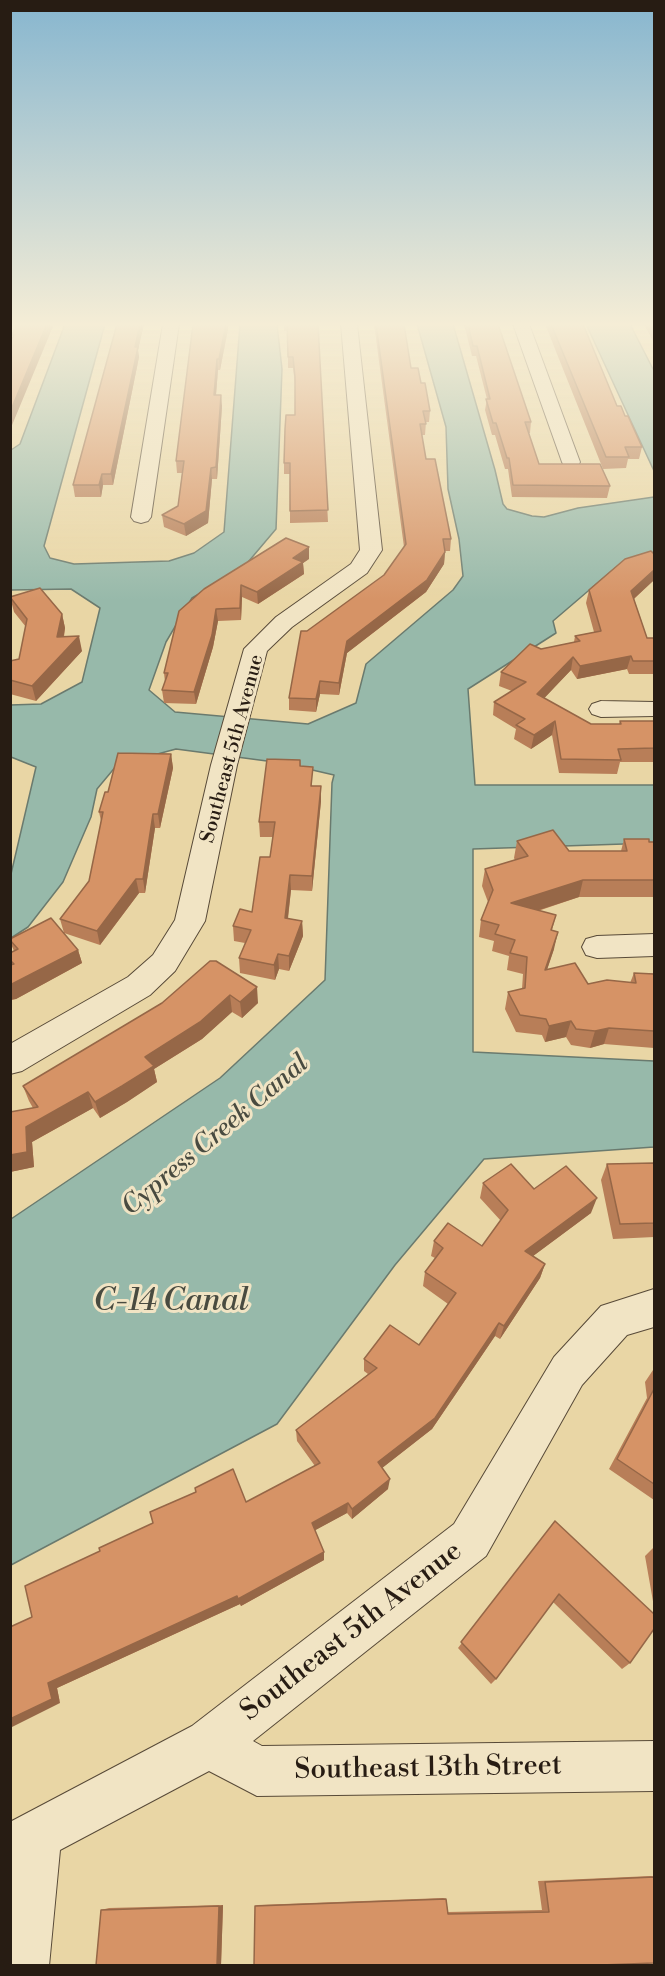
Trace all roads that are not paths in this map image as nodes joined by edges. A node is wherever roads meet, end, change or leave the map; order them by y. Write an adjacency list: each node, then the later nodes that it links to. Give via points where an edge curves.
1 (157, 416): 5 (street)
2 (358, 416): 10 (street, Southeast 5th Avenue, via 371,550 359,568 284,622 256,649 224,765 190,921 164,963 139,986)
3 (554, 416): 4 (street)
4 (571, 462)
5 (141, 517)
6 (601, 709): 7 (street)
7 (654, 709)
8 (654, 945): 9 (street)
9 (597, 947)
10 (10, 1060)
11 (635, 1314): 12 (street, Southeast 5th Avenue, via 568,1371 470,1540)
12 (210, 1744): 13 (street, Southeast 13th Street, via 257,1771); 14 (street, Southeast 5th Avenue)
13 (654, 1766)
14 (23, 1844): 15 (street, Southeast 5th Avenue)
15 (22, 1965)

